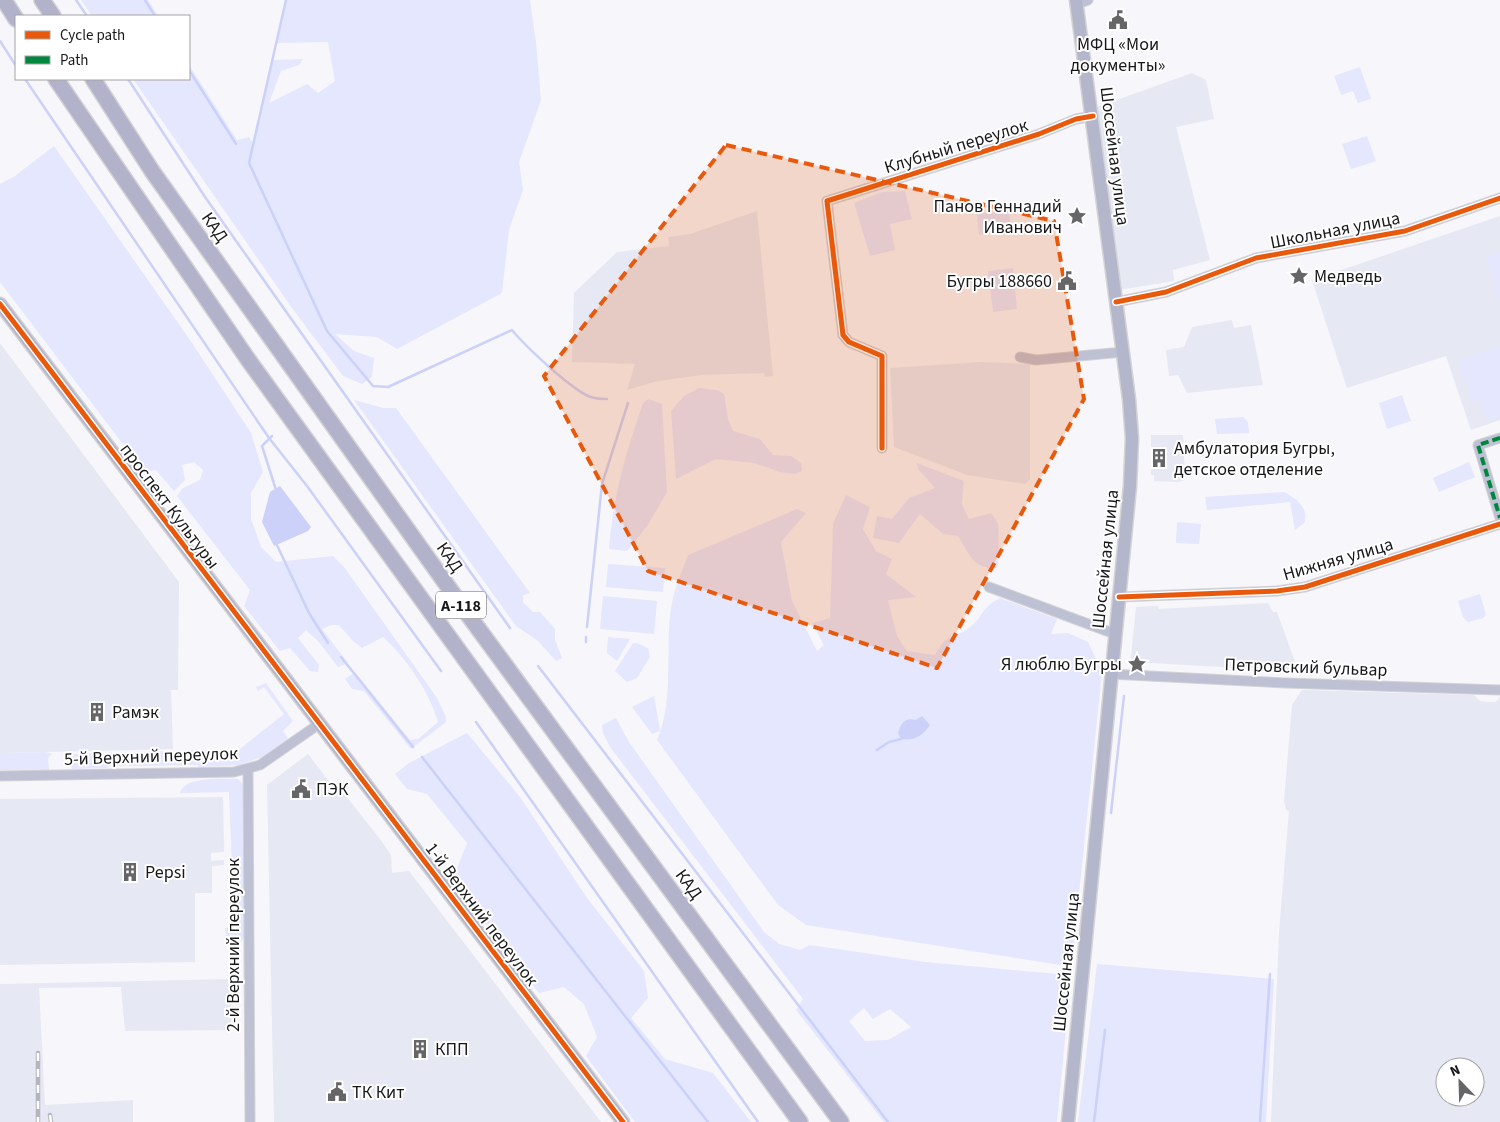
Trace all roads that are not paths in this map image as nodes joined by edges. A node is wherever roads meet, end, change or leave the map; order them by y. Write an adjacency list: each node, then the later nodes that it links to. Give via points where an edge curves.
1 (4, 0): 5 (highway)
2 (42, 0): 4 (highway)
3 (1080, 1): 8 (main road, Шоссейная улица)
4 (52, 15)
5 (15, 17)
6 (57, 80): 28 (highway, А-118, via 242,350)
7 (94, 80): 29 (highway, КАД / А-118, via 152,171 469,616)
8 (1093, 116): 10 (main road, Шоссейная улица); 15 (street, Клубный переулок, via 827,201 843,335 849,342 882,356)
9 (1500, 198): 10 (street, Школьная улица, via 1405,231 1256,258 1166,292)
10 (1116, 302): 12 (main road, Шоссейная улица)
11 (0, 304): 23 (main road, проспект Культуры)
12 (1123, 352): 13 (street, via 1036,360); 19 (main road, Шоссейная улица, via 1132,454)
13 (1020, 357)
14 (1500, 438): 16 (street, via 1478,445)
15 (882, 448)
16 (1500, 518)
17 (1500, 524): 19 (street, Нижняя улица, via 1305,587)
18 (989, 587): 20 (street)
19 (1119, 597): 20 (main road, Шоссейная улица)
20 (1115, 634): 21 (main road, Шоссейная улица)
21 (1110, 674): 22 (street, Петровский бульвар); 30 (main road, Шоссейная улица)
22 (1500, 690)
23 (319, 724): 24 (street, 5-й Верхний переулок, via 260,765); 27 (main road, 1-й Верхний переулок)
24 (248, 769): 25 (street, 5-й Верхний переулок); 26 (street, 2-й Верхний переулок)
25 (0, 776)
26 (250, 1122)
27 (623, 1122)
28 (800, 1122)
29 (841, 1122)
30 (1068, 1122)

